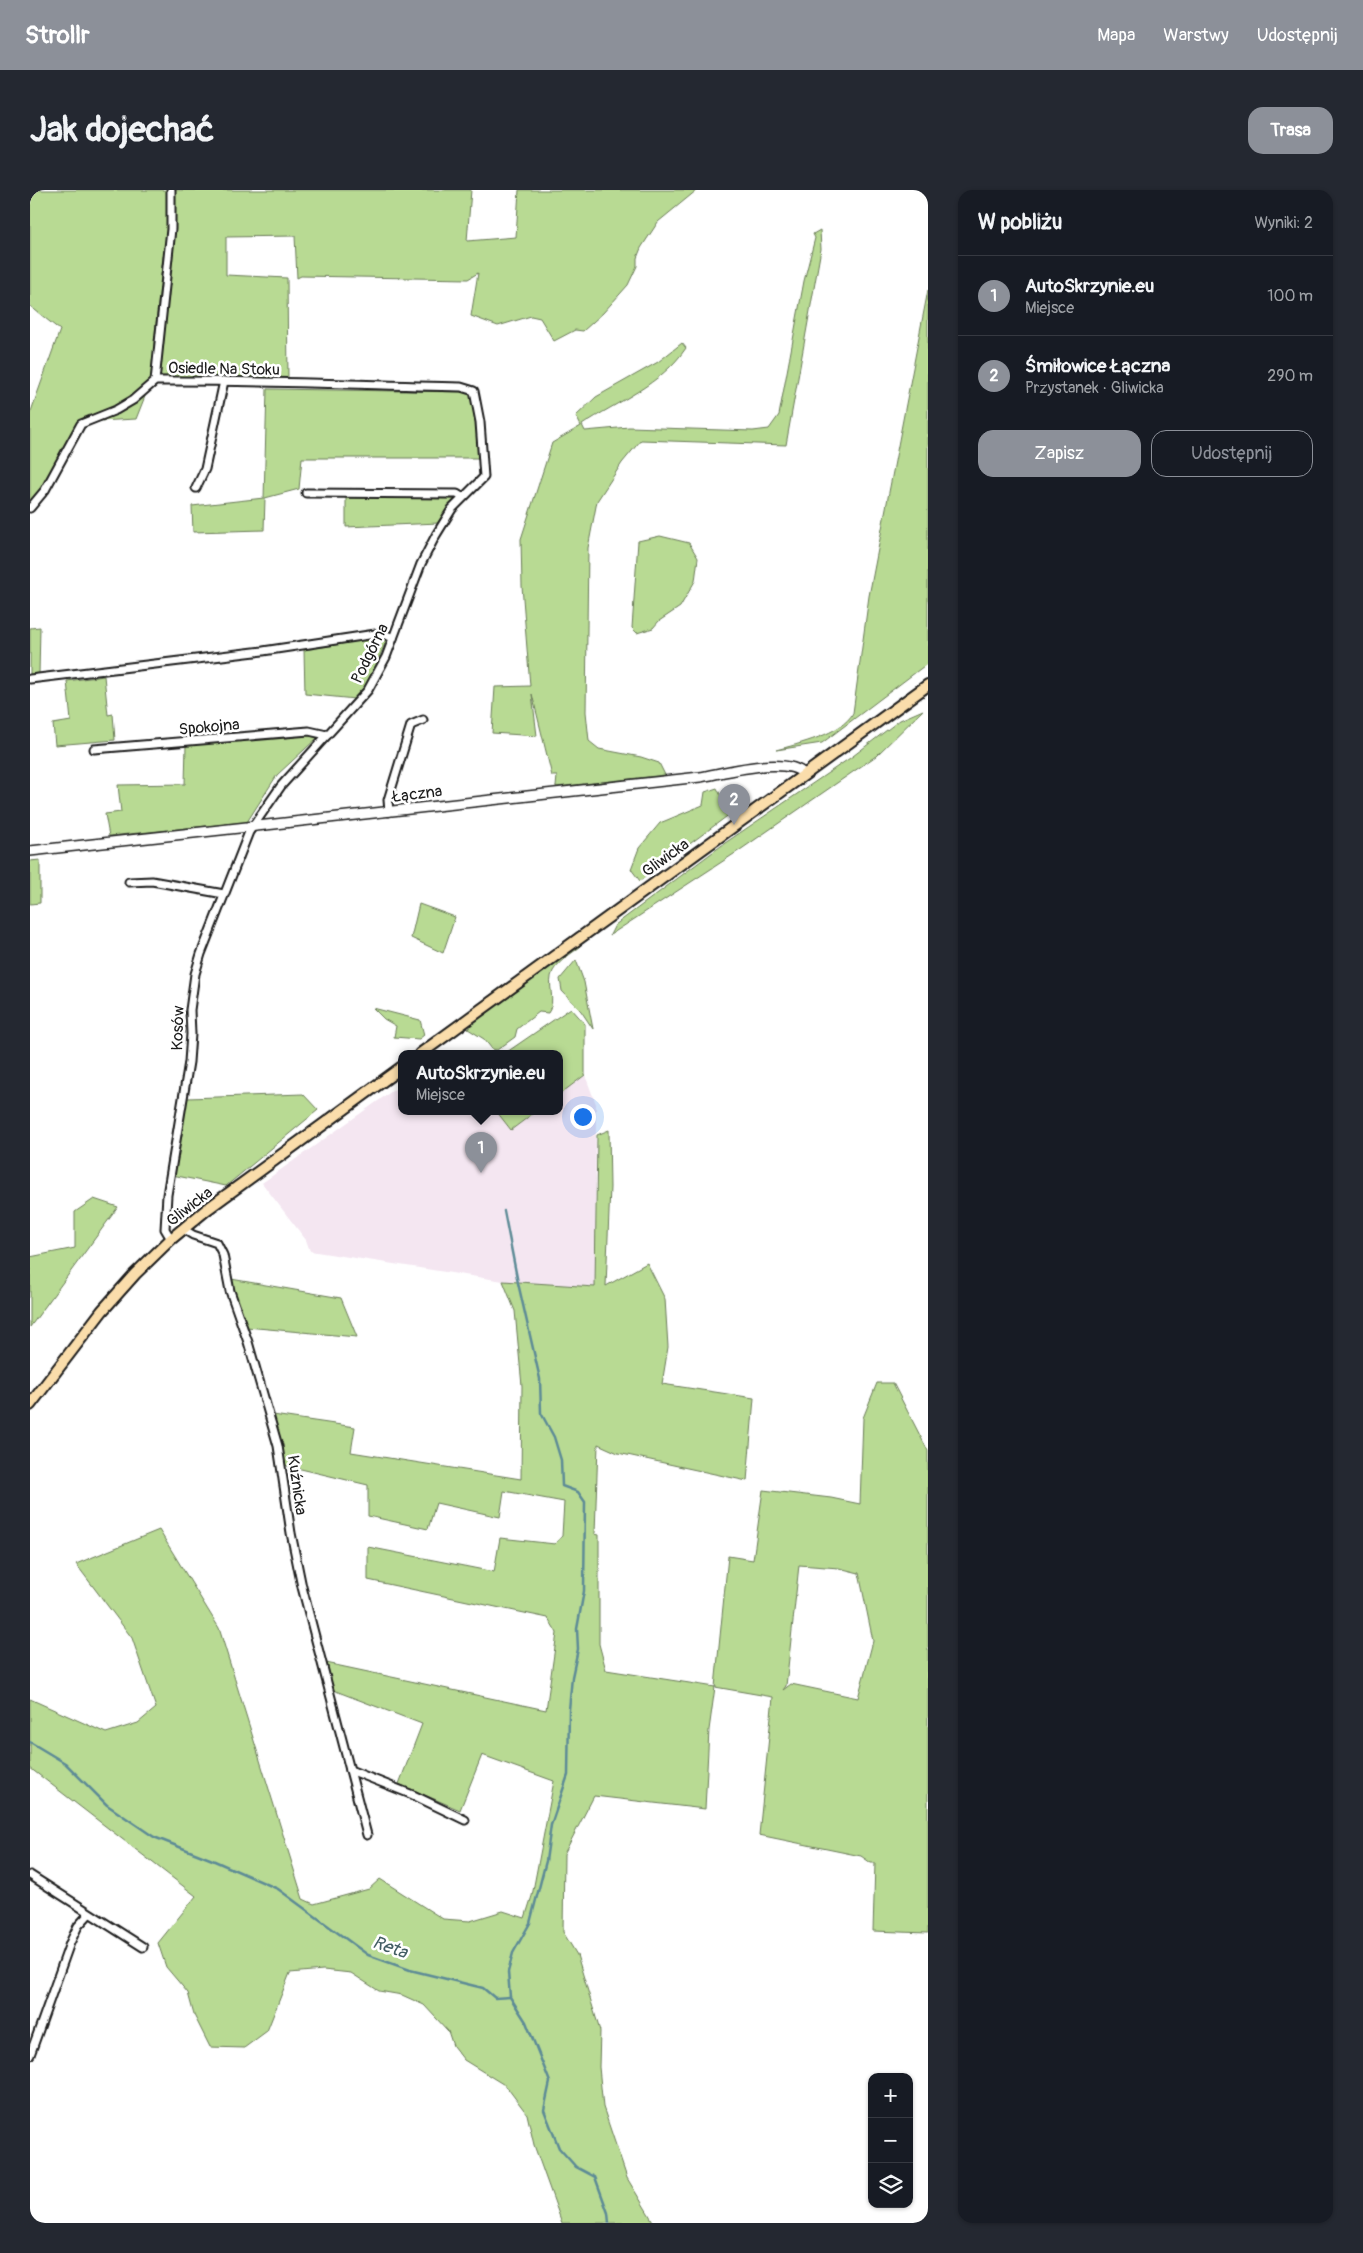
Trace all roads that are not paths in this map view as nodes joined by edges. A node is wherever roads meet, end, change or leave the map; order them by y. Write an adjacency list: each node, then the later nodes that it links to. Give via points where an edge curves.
1 (171, 190): 2 (street, via 171,229)
2 (155, 381): 3 (street, Osiedle Na Stoku); 8 (street, Osiedle Na Stoku, via 116,410 81,424 44,490)
3 (224, 381): 4 (street, Osiedle Na Stoku); 5 (street, via 205,469)
4 (474, 391): 7 (street, Podgórna, via 484,477)
5 (196, 488)
6 (306, 493): 7 (street, via 457,494)
7 (462, 497): 9 (street, Podgórna, via 421,564)
8 (31, 506)
9 (393, 638): 10 (street, via 382,634); 13 (street, Podgórna, via 368,690)
10 (30, 679)
11 (928, 684): 15 (main road, Gliwicka)
12 (423, 720): 16 (street, via 411,726 388,800)
13 (327, 735): 14 (street, Spokojna, via 309,731); 17 (street, Podgórna, via 281,786)
14 (94, 749)
15 (804, 774): 16 (street, Łączna, via 793,768 769,766 700,777); 21 (main road, Gliwicka)
16 (388, 812): 17 (street, Łączna)
17 (254, 826): 18 (street, Łączna); 20 (street, Kosów)
18 (30, 851)
19 (129, 882): 20 (street, via 152,880)
20 (224, 894): 24 (street, Kosów, via 201,954 194,983 189,1062 164,1224)
21 (425, 1050)
22 (398, 1070): 23 (main road, Gliwicka)
23 (183, 1228): 24 (main road, Gliwicka); 26 (street, Kuźnicka, via 217,1243 223,1255 230,1291 278,1446 300,1578)
24 (171, 1239): 25 (main road, Gliwicka, via 102,1311)
25 (30, 1405)
26 (350, 1770): 27 (street); 28 (street, Kuźnicka)
27 (465, 1820)
28 (367, 1835)
29 (30, 1875): 30 (street)
30 (89, 1914): 31 (street); 32 (street, via 78,1926 70,1943)
31 (143, 1947)
32 (30, 2055)

